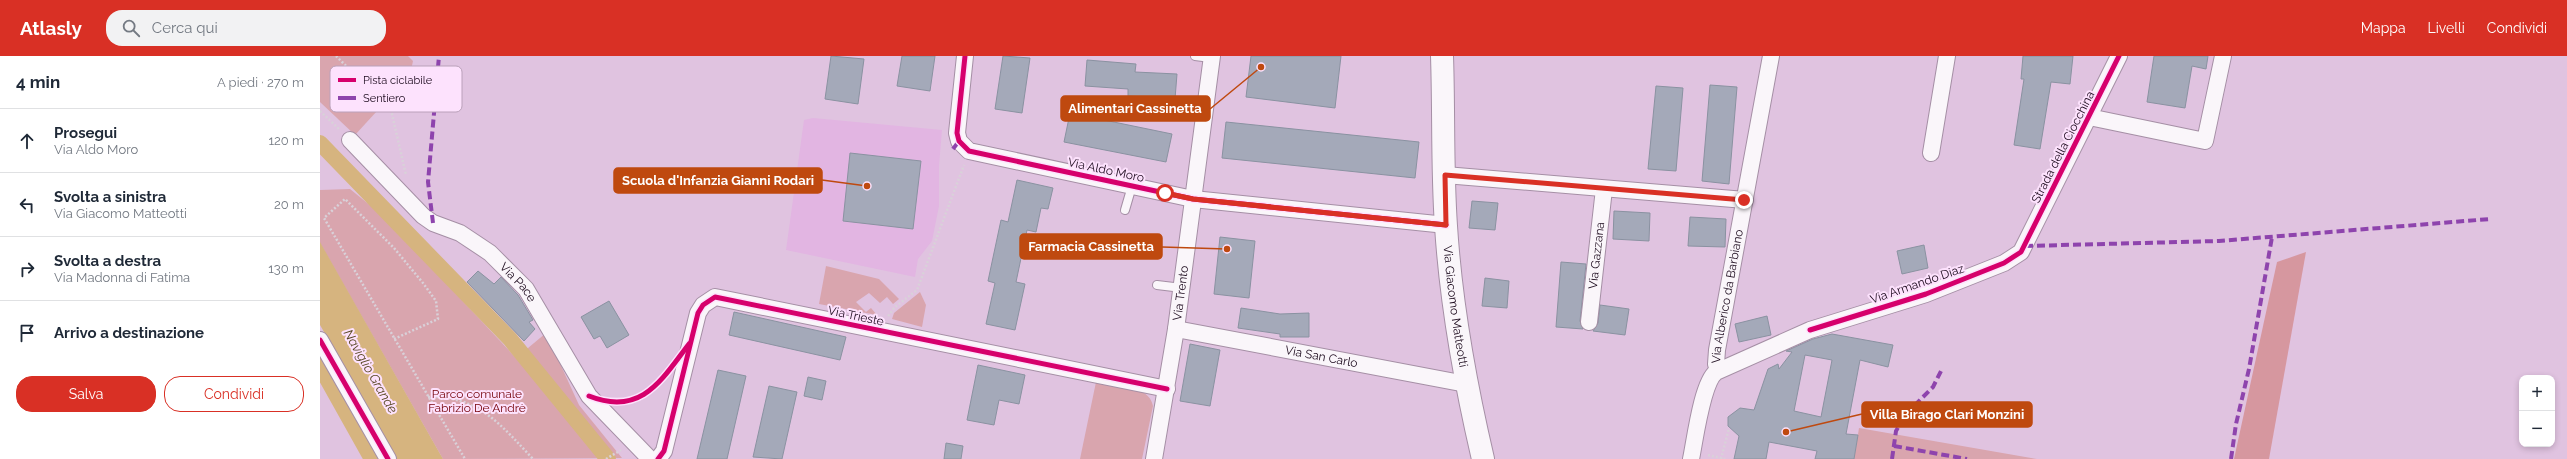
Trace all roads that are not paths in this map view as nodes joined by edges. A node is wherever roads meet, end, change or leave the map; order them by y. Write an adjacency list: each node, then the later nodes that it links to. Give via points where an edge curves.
1 (965, 56): 13 (street, Via Aldo Moro, via 957,123 960,147)
2 (1194, 56): 8 (lane)
3 (1442, 56): 12 (street, Via Giacomo Matteotti)
4 (1771, 56): 16 (street, Via Alberico da Barbiano)
5 (1947, 56): 11 (street)
6 (2119, 56): 9 (street, Strada della Ciocchina)
7 (2223, 56): 9 (street, via 2205,142)
8 (1212, 57): 15 (street, Via Trento)
9 (2089, 117): 19 (street, Strada della Ciocchina)
10 (350, 140): 29 (street, Via Pace, via 423,216 433,223 460,233 490,253 526,289 589,396)
11 (1931, 153)
12 (1445, 175): 14 (street); 18 (street, Via Giacomo Matteotti)
13 (1132, 186): 15 (street, Via Aldo Moro); 17 (lane)
14 (1604, 190): 16 (street); 22 (street, Via Gazzana)
15 (1193, 199): 18 (street, Via Aldo Moro); 21 (street, Via Trento)
16 (1744, 200): 25 (street, Via Alberico da Barbiano, via 1717,350)
17 (1125, 210)
18 (1446, 225): 26 (street, Via Giacomo Matteotti, via 1455,319)
19 (2025, 246): 25 (street, Via Armando Diaz, via 2015,257 2004,263 1926,294 1810,330)
20 (1157, 285): 21 (lane)
21 (1182, 288): 23 (street, Via Trento)
22 (1589, 322)
23 (1176, 329): 26 (street, Via San Carlo); 27 (street, Via Trento)
24 (320, 340): 28 (street)
25 (1718, 370): 33 (street, via 1710,376)
26 (1466, 384): 32 (street, Via Giacomo Matteotti)
27 (1167, 389): 30 (street, Via Trieste, via 715,297 698,313 664,450); 31 (street, Via Trento)
28 (388, 459)
29 (650, 459)
30 (658, 459)
31 (1154, 459)
32 (1483, 459)
33 (1691, 459)

